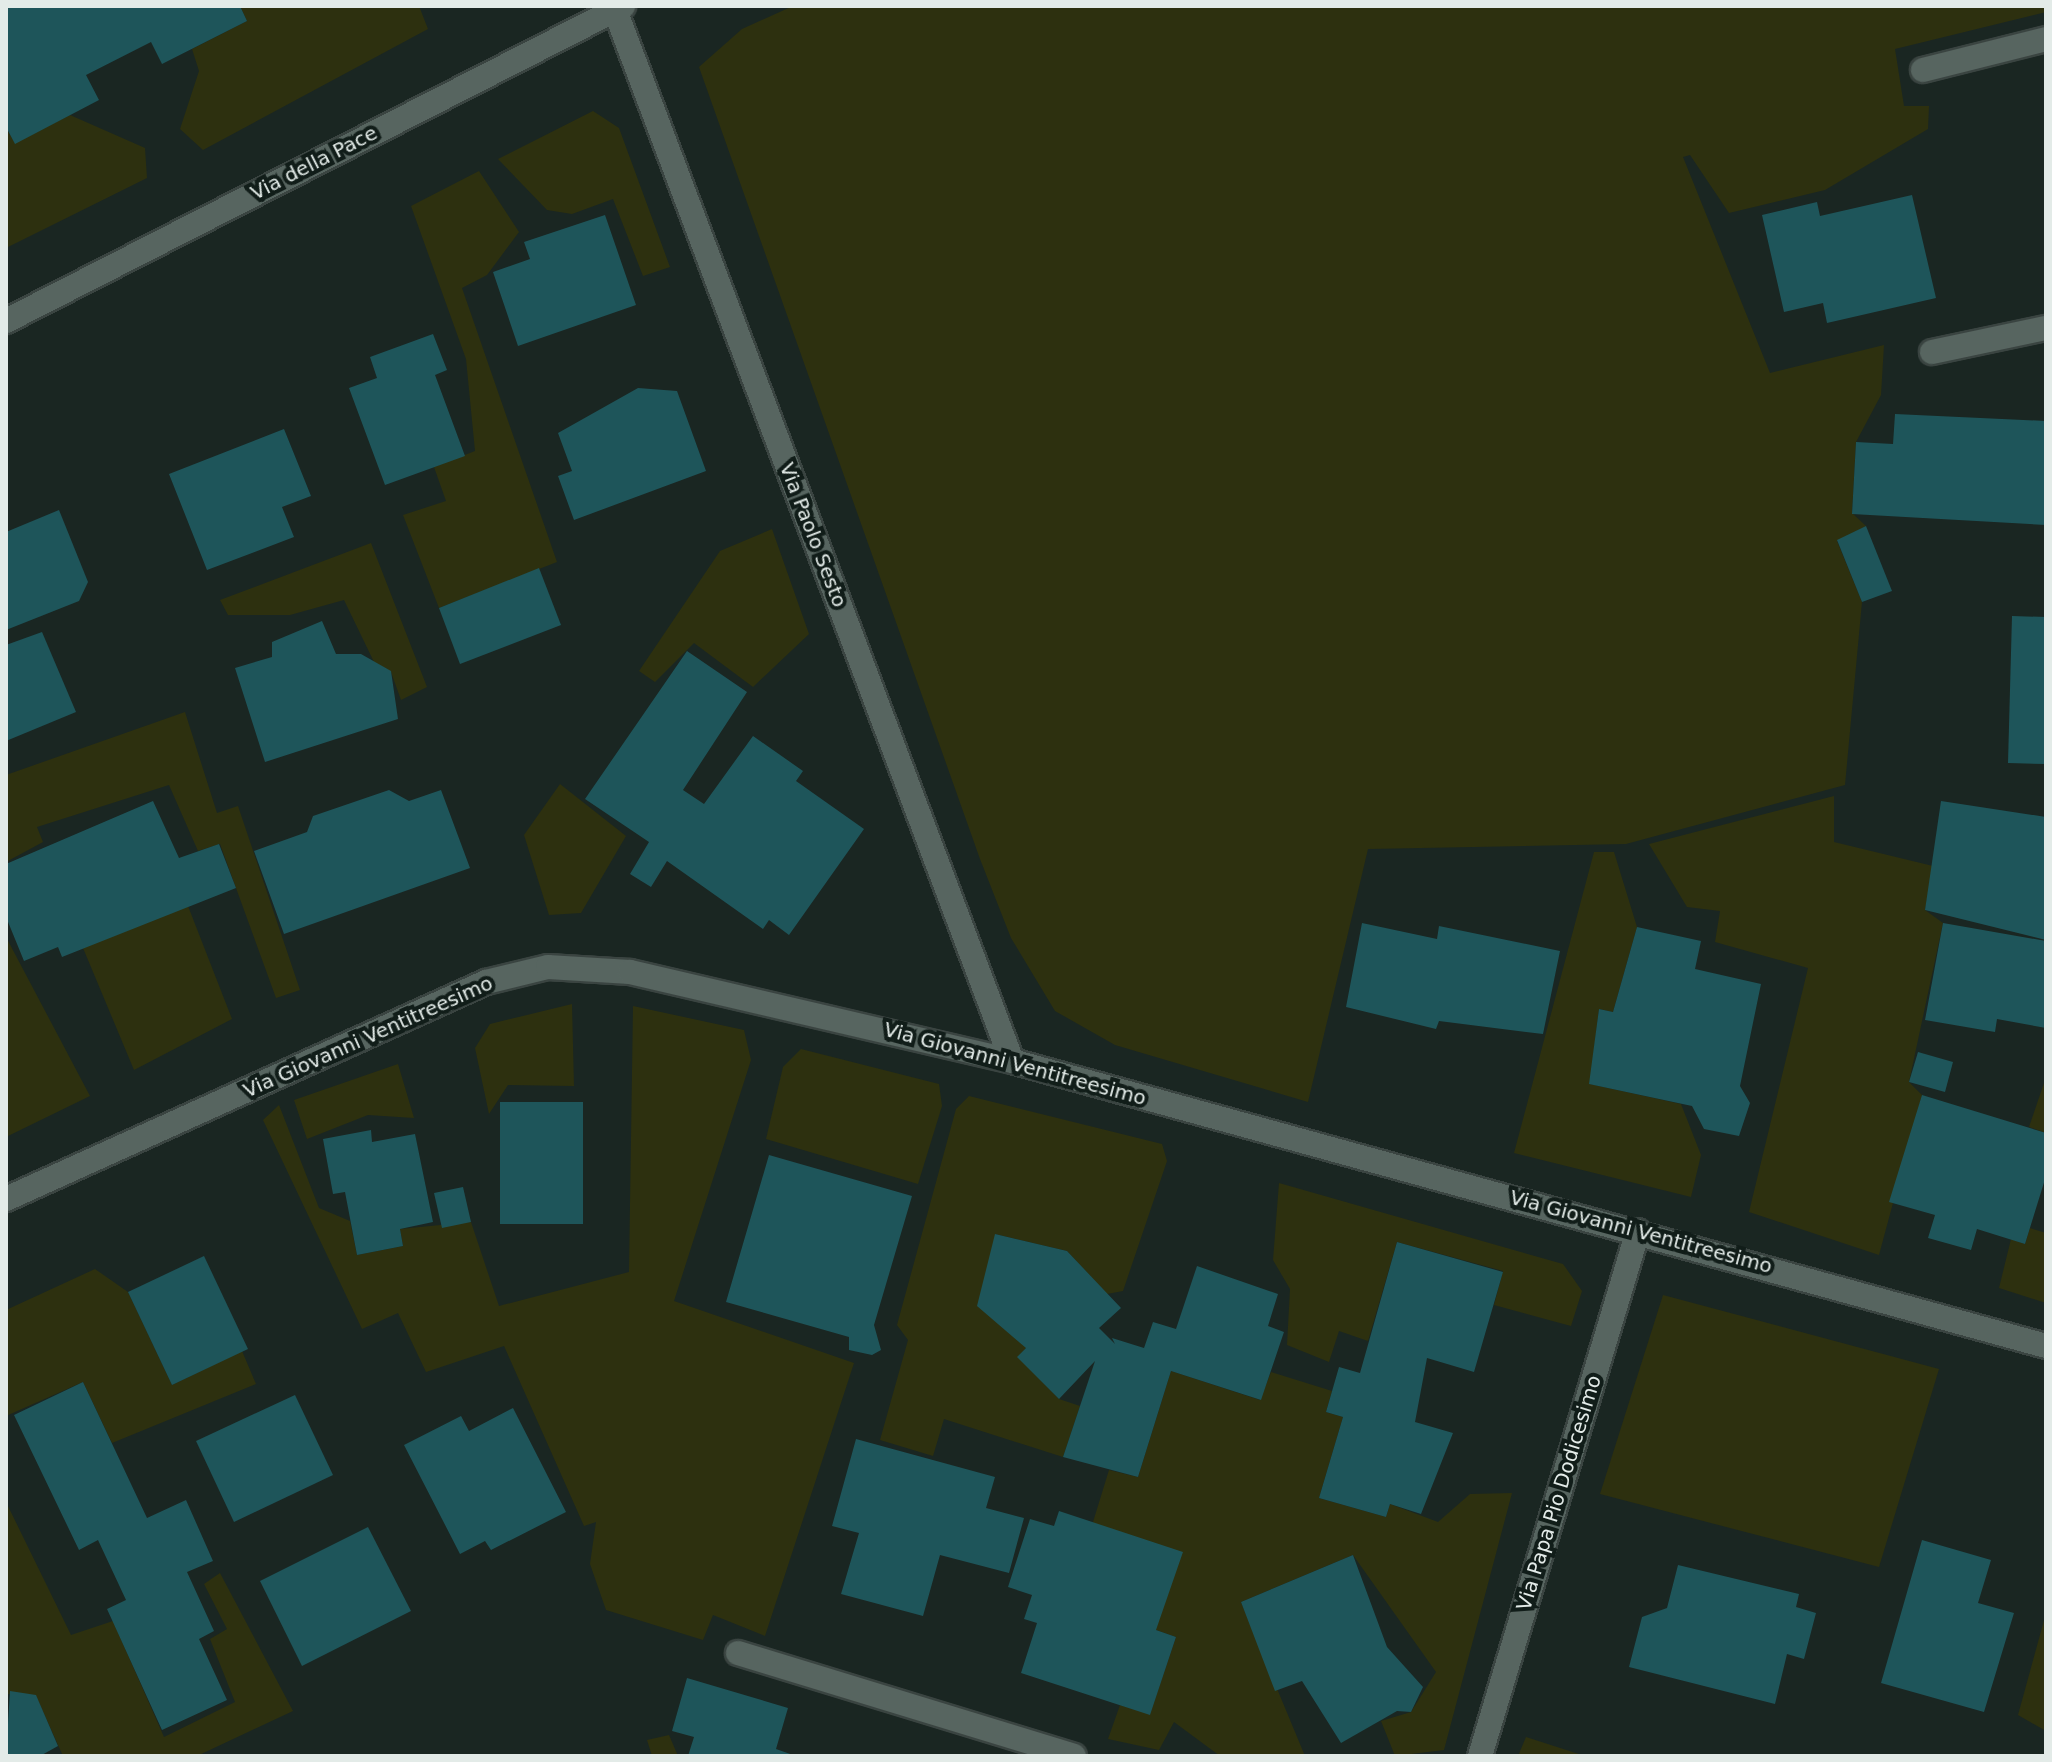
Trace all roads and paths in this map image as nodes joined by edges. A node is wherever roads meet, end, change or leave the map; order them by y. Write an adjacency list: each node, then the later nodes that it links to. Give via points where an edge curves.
1 (619, 8): 4 (street, Via della Pace); 7 (street, Via Paolo Sesto)
2 (2046, 39): 3 (street)
3 (1923, 70)
4 (6, 321)
5 (2046, 328): 6 (street)
6 (1932, 352)
7 (1012, 1061): 8 (street, Via Giovanni Ventitreesimo, via 630,972 548,967 486,982); 9 (street, Via Giovanni Ventitreesimo)
8 (6, 1199)
9 (1638, 1231): 10 (street, Via Giovanni Ventitreesimo); 13 (street, Via Papa Pio Dodicesimo)
10 (2046, 1346)
11 (738, 1653): 12 (street)
12 (1074, 1756)
13 (1480, 1756)

